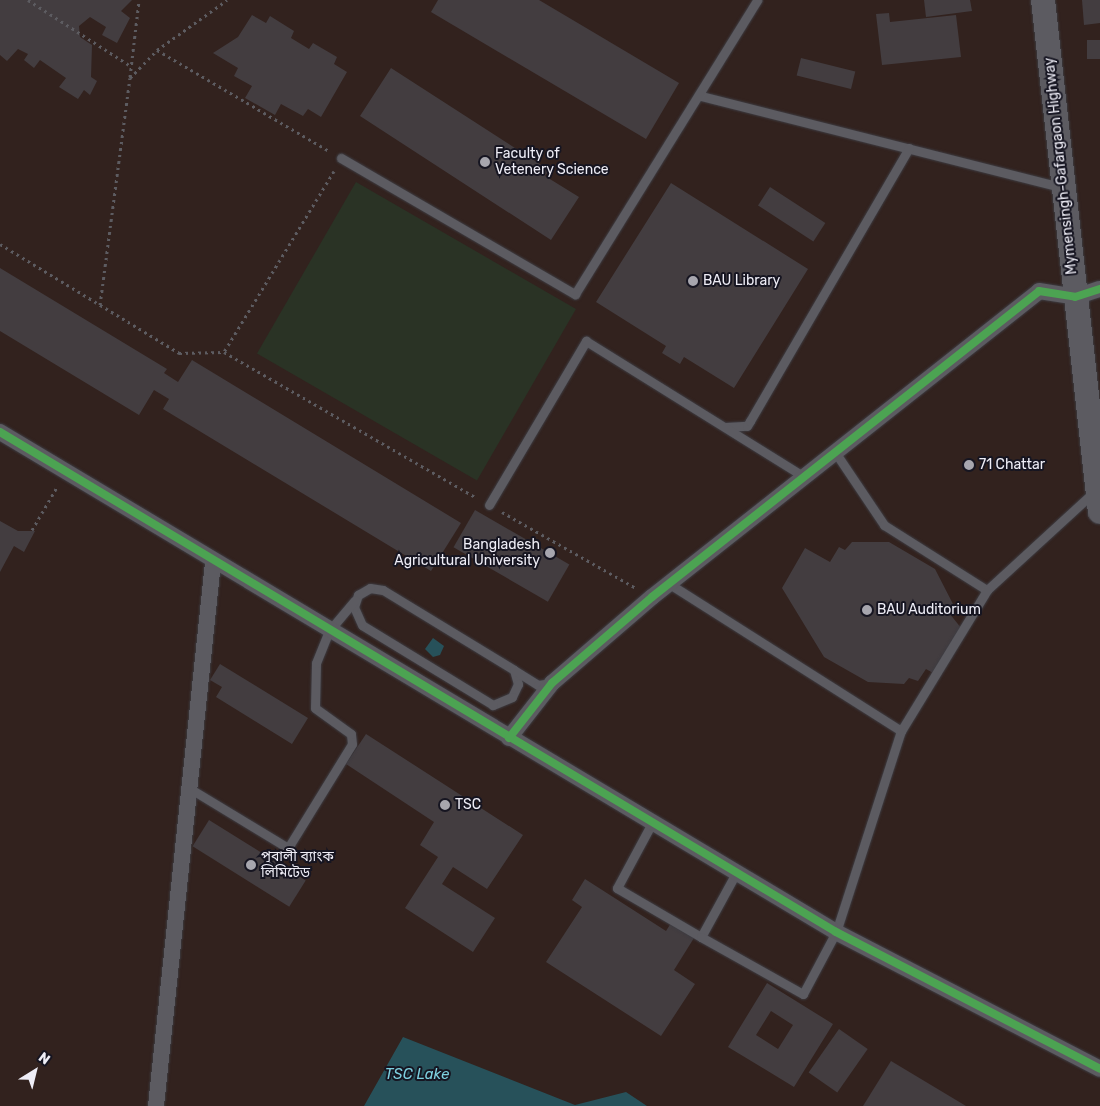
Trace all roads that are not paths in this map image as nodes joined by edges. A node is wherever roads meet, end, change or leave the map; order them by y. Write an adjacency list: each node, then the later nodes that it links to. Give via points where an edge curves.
1 (757, 0): 3 (lane)
2 (1043, 0): 6 (main road, Mymensingh-Gafargaon Highway)
3 (701, 96): 4 (lane); 5 (lane, via 575,294)
4 (908, 148): 6 (lane); 9 (lane, via 747,426)
5 (341, 158)
6 (1064, 188): 8 (main road, Mymensingh-Gafargaon Highway)
7 (1100, 289): 8 (street)
8 (1075, 297): 11 (street, via 1039,291); 13 (main road, Mymensingh-Gafargaon Highway)
9 (725, 427): 12 (lane); 14 (lane, via 586,342)
10 (0, 432): 16 (street)
11 (835, 452): 12 (street); 18 (lane, via 884,525)
12 (803, 476): 17 (street)
13 (1099, 487): 15 (main road, Mymensingh-Gafargaon Highway); 18 (lane)
14 (489, 504)
15 (1100, 512)
16 (213, 563): 20 (street); 25 (street)
17 (668, 583): 22 (street); 23 (lane)
18 (987, 590): 23 (lane)
19 (355, 600): 20 (lane); 21 (lane, via 364,590 383,590); 21 (lane, via 354,614 362,625 493,705 506,702 516,691)
20 (329, 631): 24 (street); 25 (lane, via 317,654 315,708 351,734 352,744 288,848)
21 (514, 670): 22 (lane, via 538,685)
22 (552, 683): 24 (street)
23 (901, 731): 28 (lane)
24 (509, 738): 26 (street)
25 (189, 788): 31 (street)
26 (652, 823): 27 (street); 29 (lane, via 616,888)
27 (736, 873): 28 (street); 29 (lane)
28 (836, 932): 29 (lane, via 803,994); 30 (street)
29 (701, 938)
30 (1100, 1069)
31 (156, 1106)

